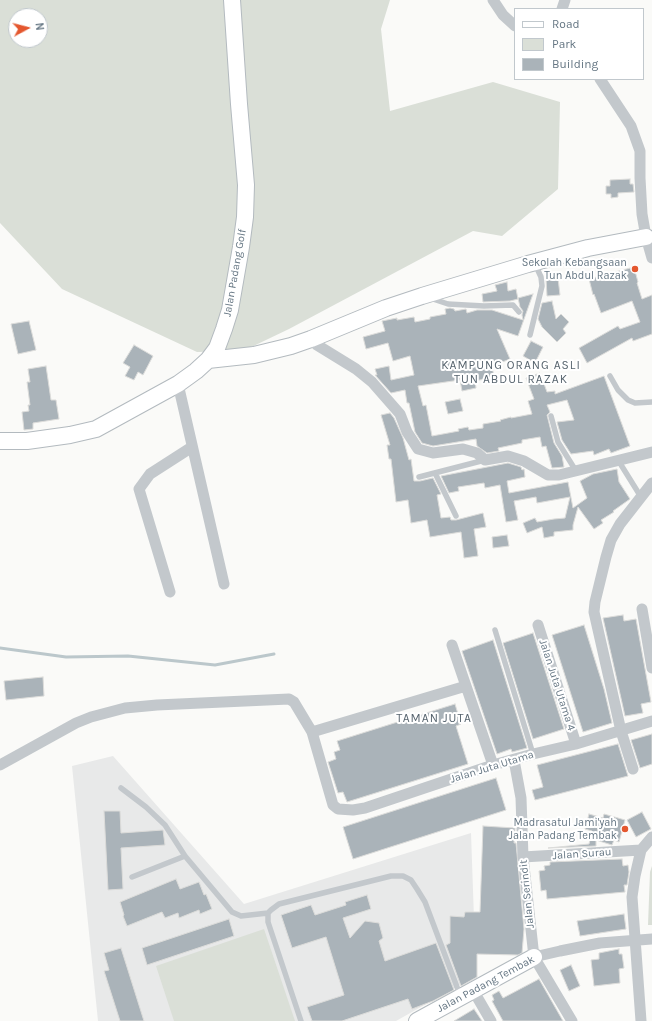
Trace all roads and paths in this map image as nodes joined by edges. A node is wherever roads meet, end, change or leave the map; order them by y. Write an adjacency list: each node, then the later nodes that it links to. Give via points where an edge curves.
1 (232, 0): 12 (street, Jalan Padang Golf, via 246,185 245,217 230,310 217,348)
2 (493, 0): 3 (street)
3 (514, 25)
4 (601, 80): 5 (street, via 631,126 640,151 641,207)
5 (646, 237): 6 (street); 7 (street)
6 (652, 256)
7 (534, 262): 8 (street); 10 (lane, via 542,286)
8 (422, 296): 9 (lane, via 448,304 513,305); 11 (street)
9 (519, 312)
10 (530, 335)
11 (311, 339): 12 (street, via 254,355); 21 (street, via 372,382 400,414 418,449 433,454 463,448)
12 (208, 360): 14 (street, Jalan Padang Golf)
13 (610, 376): 15 (lane, via 628,400 635,403)
14 (178, 384): 17 (street, Jalan Padang Golf, via 96,429 27,441); 18 (street)
15 (652, 402)
16 (551, 416): 22 (lane, via 558,442)
17 (0, 441)
18 (192, 447): 28 (street); 29 (street, via 150,474 139,488)
19 (652, 452): 20 (street)
20 (618, 459): 22 (street); 26 (lane)
21 (485, 460): 22 (street, via 508,456 524,461 548,475); 23 (lane)
22 (576, 471)
23 (436, 473): 24 (lane); 27 (lane)
24 (420, 477)
25 (652, 483): 26 (street)
26 (641, 497): 37 (street, via 611,540 594,607)
27 (456, 516)
28 (224, 584)
29 (170, 592)
30 (642, 609): 34 (street)
31 (538, 625): 39 (street, Jalan Juta Utama 4)
32 (495, 630): 40 (lane)
33 (452, 645): 35 (street)
34 (652, 668)
35 (466, 686): 38 (street); 43 (street)
36 (652, 721): 37 (street, Jalan Juta Utama)
37 (621, 731): 39 (street, Jalan Juta Utama); 44 (street)
38 (312, 732): 42 (street, via 294,702 289,699 125,708 76,723); 43 (street, Jalan Juta Utama, via 333,805 343,810 365,808)
39 (576, 744): 40 (street, Jalan Juta Utama)
40 (533, 754): 41 (street, Jalan Juta Utama)
41 (514, 760): 43 (street, Jalan Juta Utama); 49 (street, Jalan Serindit, via 521,798)
42 (0, 765)
43 (493, 765)
44 (633, 769)
45 (121, 788): 48 (lane, via 165,825)
46 (652, 837): 47 (street)
47 (641, 850): 49 (street, Jalan Surau); 53 (street, via 632,897)
48 (185, 856): 50 (lane); 51 (lane, via 232,912 240,916)
49 (523, 857): 54 (street, Jalan Serindit)
50 (132, 877)
51 (268, 914): 55 (lane, via 279,904 391,876 402,876 411,880 418,889); 56 (lane, via 268,922)
52 (652, 939): 53 (street, Jalan Padang Tembak)
53 (635, 940): 54 (street, Jalan Padang Tembak, via 600,943); 60 (street)
54 (534, 957): 55 (street, Jalan Padang Tembak); 59 (street)
55 (467, 993): 57 (street, Jalan Padang Tembak); 58 (street)
56 (301, 1021)
57 (418, 1021)
58 (491, 1021)
59 (572, 1021)
60 (641, 1021)

